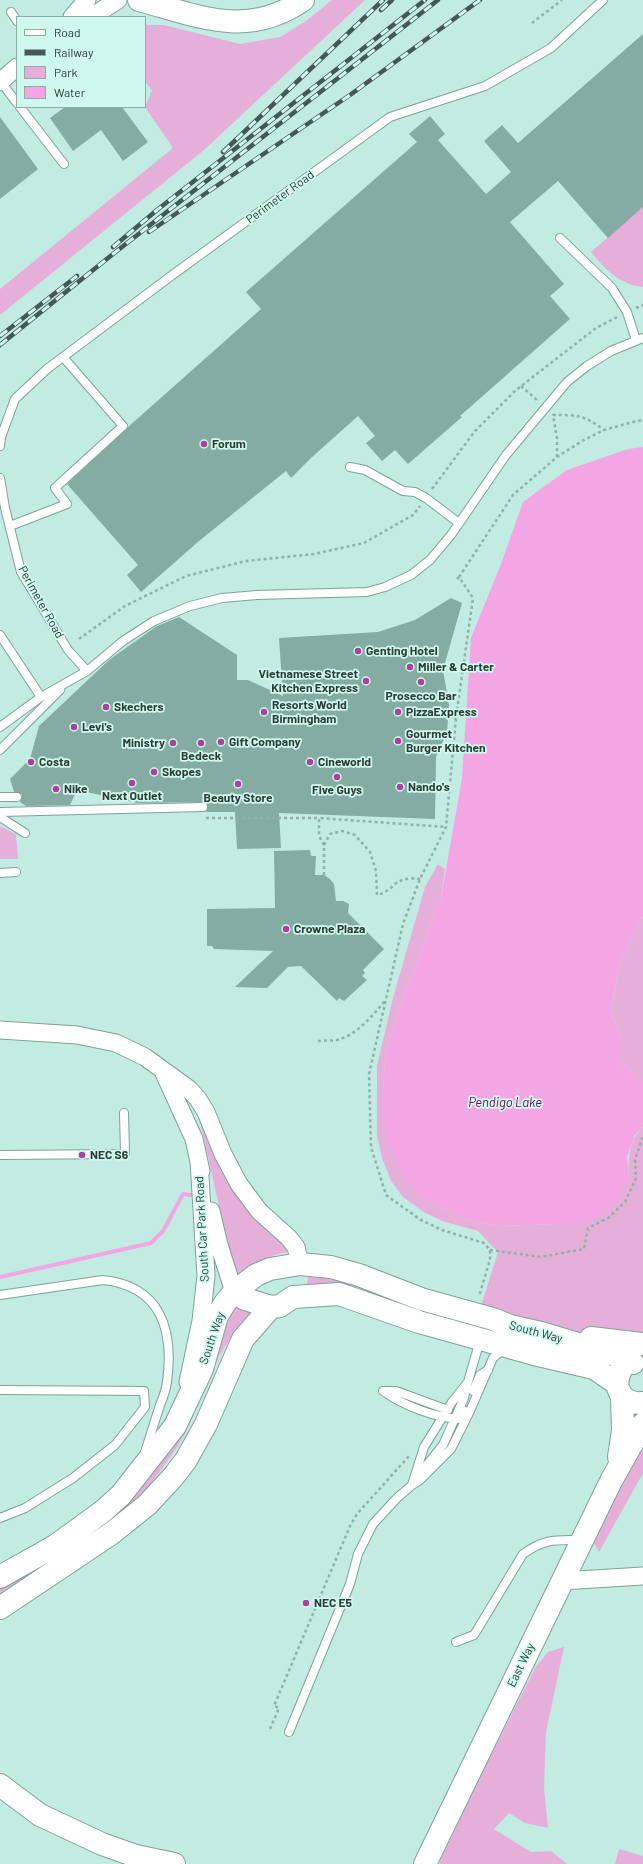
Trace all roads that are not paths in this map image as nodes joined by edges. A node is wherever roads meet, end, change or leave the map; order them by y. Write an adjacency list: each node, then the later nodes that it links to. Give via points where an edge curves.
1 (87, 0): 9 (street)
2 (118, 0): 10 (street)
3 (139, 0): 8 (main road)
4 (174, 0): 8 (main road)
5 (303, 0): 8 (main road, via 274,17 256,21 235,22)
6 (602, 0): 19 (lane, Perimeter Road, via 551,48 485,86 390,117)
7 (11, 12): 11 (lane)
8 (192, 15)
9 (73, 16)
10 (93, 16)
11 (16, 20)
12 (16, 68): 13 (street)
13 (0, 82): 14 (lane)
14 (16, 102)
15 (21, 108): 16 (lane)
16 (64, 164)
17 (560, 238): 18 (lane, via 612,288)
18 (640, 339): 25 (lane, via 605,354 567,382 506,455)
19 (63, 357): 20 (lane, Perimeter Road, via 15,399); 26 (lane, via 123,426 55,488 67,504)
20 (9, 416): 21 (lane); 22 (lane, Perimeter Road)
21 (0, 421)
22 (0, 446)
23 (350, 466): 25 (lane, via 365,470 403,491 415,492)
24 (0, 478): 26 (lane, Perimeter Road)
25 (459, 523): 28 (lane, via 430,560 397,583 367,592 257,595 222,598 190,606 147,625)
26 (10, 526): 28 (lane, Perimeter Road, via 22,572 68,650)
27 (0, 635): 30 (lane)
28 (87, 671): 29 (lane)
29 (68, 683): 30 (lane); 32 (lane)
30 (41, 697): 31 (lane)
31 (0, 727)
32 (0, 750)
33 (0, 797): 34 (lane)
34 (17, 797)
35 (203, 807): 36 (lane)
36 (0, 812)
37 (0, 817): 38 (lane)
38 (24, 834)
39 (16, 872): 40 (lane)
40 (0, 873)
41 (0, 1030): 42 (street, via 78,1035 105,1040 127,1047)
42 (162, 1069): 45 (street, South Car Park Road, via 194,1139); 46 (street, via 198,1099 239,1184 259,1211 296,1247)
43 (124, 1113): 44 (lane, via 125,1154)
44 (0, 1155)
45 (199, 1161): 47 (street, South Car Park Road, via 219,1245); 63 (street, South Car Park Road, via 206,1276 201,1321)
46 (300, 1264): 47 (main road, South Way, via 263,1272); 49 (main road); 52 (main road, South Way, via 331,1267 352,1273 421,1299)
47 (234, 1292): 50 (main road, via 245,1299); 63 (main road, South Way, via 217,1316 202,1369)
48 (0, 1295): 69 (lane, via 103,1280 117,1281 136,1289 150,1300 162,1316 168,1332 167,1382)
49 (293, 1297): 50 (main road, South Way, via 280,1306); 52 (main road, South Way, via 339,1294 419,1322)
50 (271, 1307): 76 (main road, South Way, via 243,1339 206,1424 186,1460 173,1477 147,1505 112,1533)
51 (540, 1333): 52 (main road, South Way, via 510,1326); 53 (main road); 54 (main road, South Way)
52 (491, 1334): 55 (lane, via 493,1358); 56 (lane); 59 (main road, South Way, via 594,1368)
53 (643, 1344)
54 (638, 1363): 59 (main road, via 621,1370)
55 (488, 1370): 65 (lane, via 480,1375 461,1419); 70 (lane, via 450,1449)
56 (468, 1382): 62 (lane); 65 (lane)
57 (405, 1386): 60 (lane)
58 (0, 1390): 71 (lane, via 144,1391 144,1406 115,1445 74,1478 25,1508)
59 (619, 1390): 61 (main road, South Way, via 631,1403); 68 (main road, East Way, via 623,1430)
60 (396, 1391): 62 (lane); 64 (lane, via 383,1391 393,1398)
61 (643, 1403)
62 (448, 1410): 64 (lane)
63 (181, 1415): 69 (main road, South Way)
64 (443, 1418): 65 (lane); 70 (lane, via 424,1447)
65 (455, 1419): 70 (lane, via 438,1453 422,1469)
66 (643, 1424): 68 (main road, East Way)
67 (643, 1438): 68 (main road)
68 (618, 1467): 72 (main road, East Way)
69 (137, 1476): 74 (main road, South Way, via 111,1503 61,1542)
70 (412, 1485): 78 (lane, via 396,1498 374,1524 358,1554 350,1584)
71 (0, 1518)
72 (582, 1540): 75 (main road, East Way); 77 (lane, via 553,1540 536,1545 524,1554 474,1636)
73 (643, 1576): 75 (street)
74 (0, 1577)
75 (562, 1581): 81 (main road, East Way)
76 (0, 1608)
77 (456, 1642)
78 (288, 1732)
79 (0, 1785): 80 (main road, via 40,1815 102,1844 136,1856)
80 (174, 1864)
81 (425, 1864)

